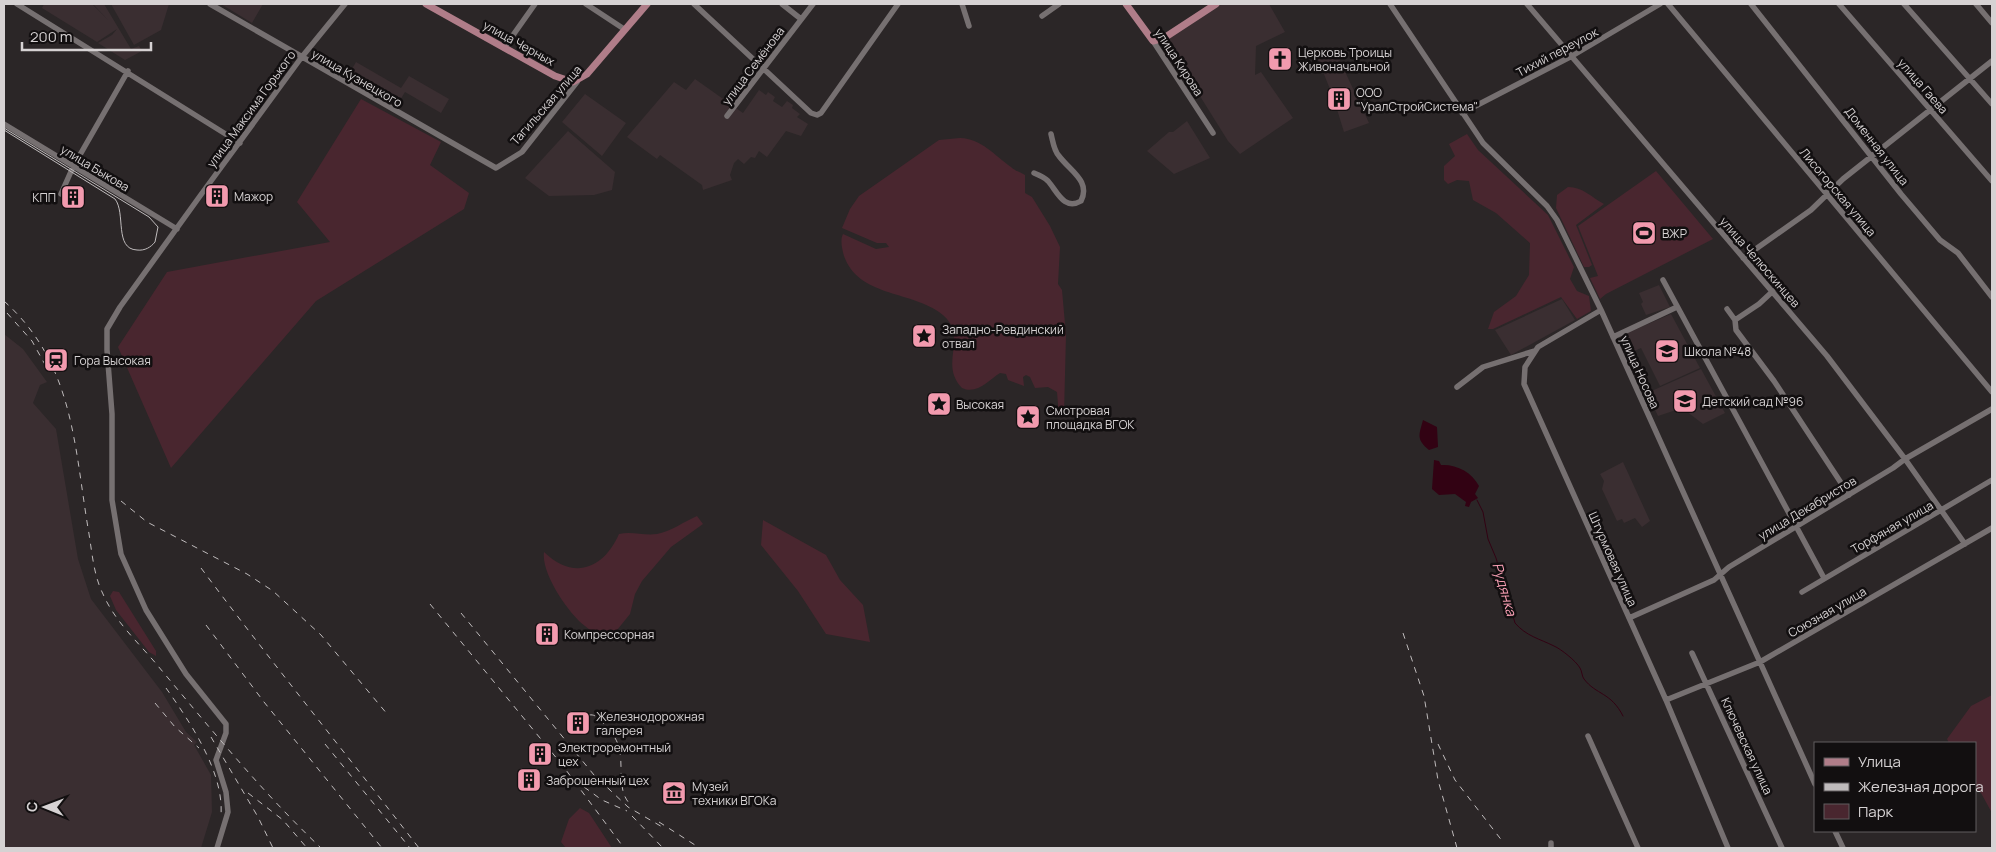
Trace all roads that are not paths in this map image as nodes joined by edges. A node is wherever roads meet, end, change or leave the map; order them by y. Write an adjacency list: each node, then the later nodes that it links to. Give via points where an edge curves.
1 (18, 4): 35 (street)
2 (210, 4): 32 (street, улица Кузнецкого)
3 (345, 4): 32 (street, улица Максима Горького)
4 (426, 4): 30 (main road, улица Черных)
5 (535, 4): 30 (street)
6 (586, 4): 28 (street)
7 (647, 4): 28 (main road, Тагильская улица)
8 (694, 4): 34 (street)
9 (782, 4): 25 (street)
10 (813, 4): 25 (street, улица Семёнова)
11 (898, 4): 34 (street, via 819,114 811,113)
12 (962, 4): 27 (street)
13 (1059, 4): 24 (street)
14 (1126, 4): 29 (main road, улица Кирова)
15 (1216, 4): 29 (main road, via 1164,38)
16 (1390, 4): 40 (street, улица Носова)
17 (1527, 4): 31 (street, улица Челюскинцев)
18 (1660, 4): 31 (street, Тихий переулок)
19 (1668, 4): 52 (street, Лисогорская улица)
20 (1751, 4): 46 (street, Доменная улица)
21 (1839, 4): 39 (street, улица Гаева)
22 (1904, 4): 36 (street)
23 (1976, 4): 26 (street)
24 (1042, 16)
25 (801, 19): 34 (street, улица Семёнова)
26 (1992, 23)
27 (969, 26)
28 (624, 29): 37 (main road, Тагильская улица, via 587,74)
29 (1153, 41): 43 (street, улица Кирова)
30 (504, 48): 37 (main road, улица Черных, via 565,80)
31 (1572, 56): 40 (street, Тихий переулок); 54 (street, улица Челюскинцев)
32 (301, 58): 45 (street, улица Максима Горького); 48 (street, улица Кузнецкого)
33 (1992, 61): 36 (street)
34 (764, 70): 41 (street, улица Семёнова)
35 (128, 71): 45 (street); 47 (street)
36 (1969, 78): 38 (street); 39 (street)
37 (576, 82): 48 (street, Тагильская улица, via 522,152)
38 (1992, 104)
39 (1929, 109): 46 (street); 50 (street, улица Гаева)
40 (1462, 113): 60 (street, улица Носова, via 1492,154 1552,212)
41 (727, 116)
42 (4, 124): 47 (street, улица Быкова)
43 (1213, 133)
44 (1051, 134): 49 (street, via 1057,154 1083,182 1081,201 1074,204 1065,202 1045,178)
45 (240, 143): 53 (street, улица Максима Горького)
46 (1873, 155): 52 (street); 57 (street, Доменная улица, via 1940,240 1958,253)
47 (73, 167): 51 (street); 53 (street, улица Быкова)
48 (496, 168)
49 (1034, 173)
50 (1992, 181)
51 (61, 194)
52 (1827, 194): 54 (street, via 1811,210); 65 (street, Лисогорская улица)
53 (177, 228): 85 (street, улица Максима Горького, via 107,329 112,414 112,500 121,554 146,610 188,679 226,724 216,760 226,792 228,812)
54 (1744, 258): 56 (street, улица Челюскинцев)
55 (1663, 280): 58 (street)
56 (1773, 291): 61 (street); 67 (street, улица Челюскинцев)
57 (1992, 297)
58 (1677, 307): 62 (street); 71 (street)
59 (1727, 309): 61 (street)
60 (1601, 310): 62 (street, улица Носова); 63 (street)
61 (1735, 320): 69 (street, via 1736,330 1780,389)
62 (1613, 337): 74 (street, улица Носова)
63 (1534, 351): 64 (street, via 1483,367); 77 (street, Штурмовая улица, via 1526,367 1526,391)
64 (1457, 387)
65 (1992, 392)
66 (1992, 409): 67 (street, улица Декабристов)
67 (1905, 458): 69 (street, улица Декабристов); 70 (street, улица Челюскинцев)
68 (1992, 480): 70 (street, Торфяная улица)
69 (1849, 495): 71 (street, улица Декабристов)
70 (1940, 510): 73 (street, улица Челюскинцев); 75 (street, Торфяная улица)
71 (1796, 526): 74 (street, улица Декабристов); 75 (street)
72 (1992, 528): 73 (street, Союзная улица)
73 (1964, 544): 79 (street, Союзная улица)
74 (1721, 575): 77 (street, улица Декабристов); 79 (street, улица Носова)
75 (1824, 578): 76 (street, Торфяная улица)
76 (1802, 592)
77 (1629, 618): 81 (street, Штурмовая улица)
78 (1692, 653): 80 (street, Ключевская улица)
79 (1760, 662): 80 (street, Союзная улица); 83 (street, улица Носова)
80 (1707, 684): 81 (street, Союзная улица); 88 (street, Ключевская улица)
81 (1666, 700): 87 (street, Штурмовая улица)
82 (1588, 736): 86 (street)
83 (1814, 782)
84 (1835, 832): 89 (street)
85 (217, 848)
86 (1638, 848)
87 (1728, 848)
88 (1782, 848)
89 (1843, 848)

